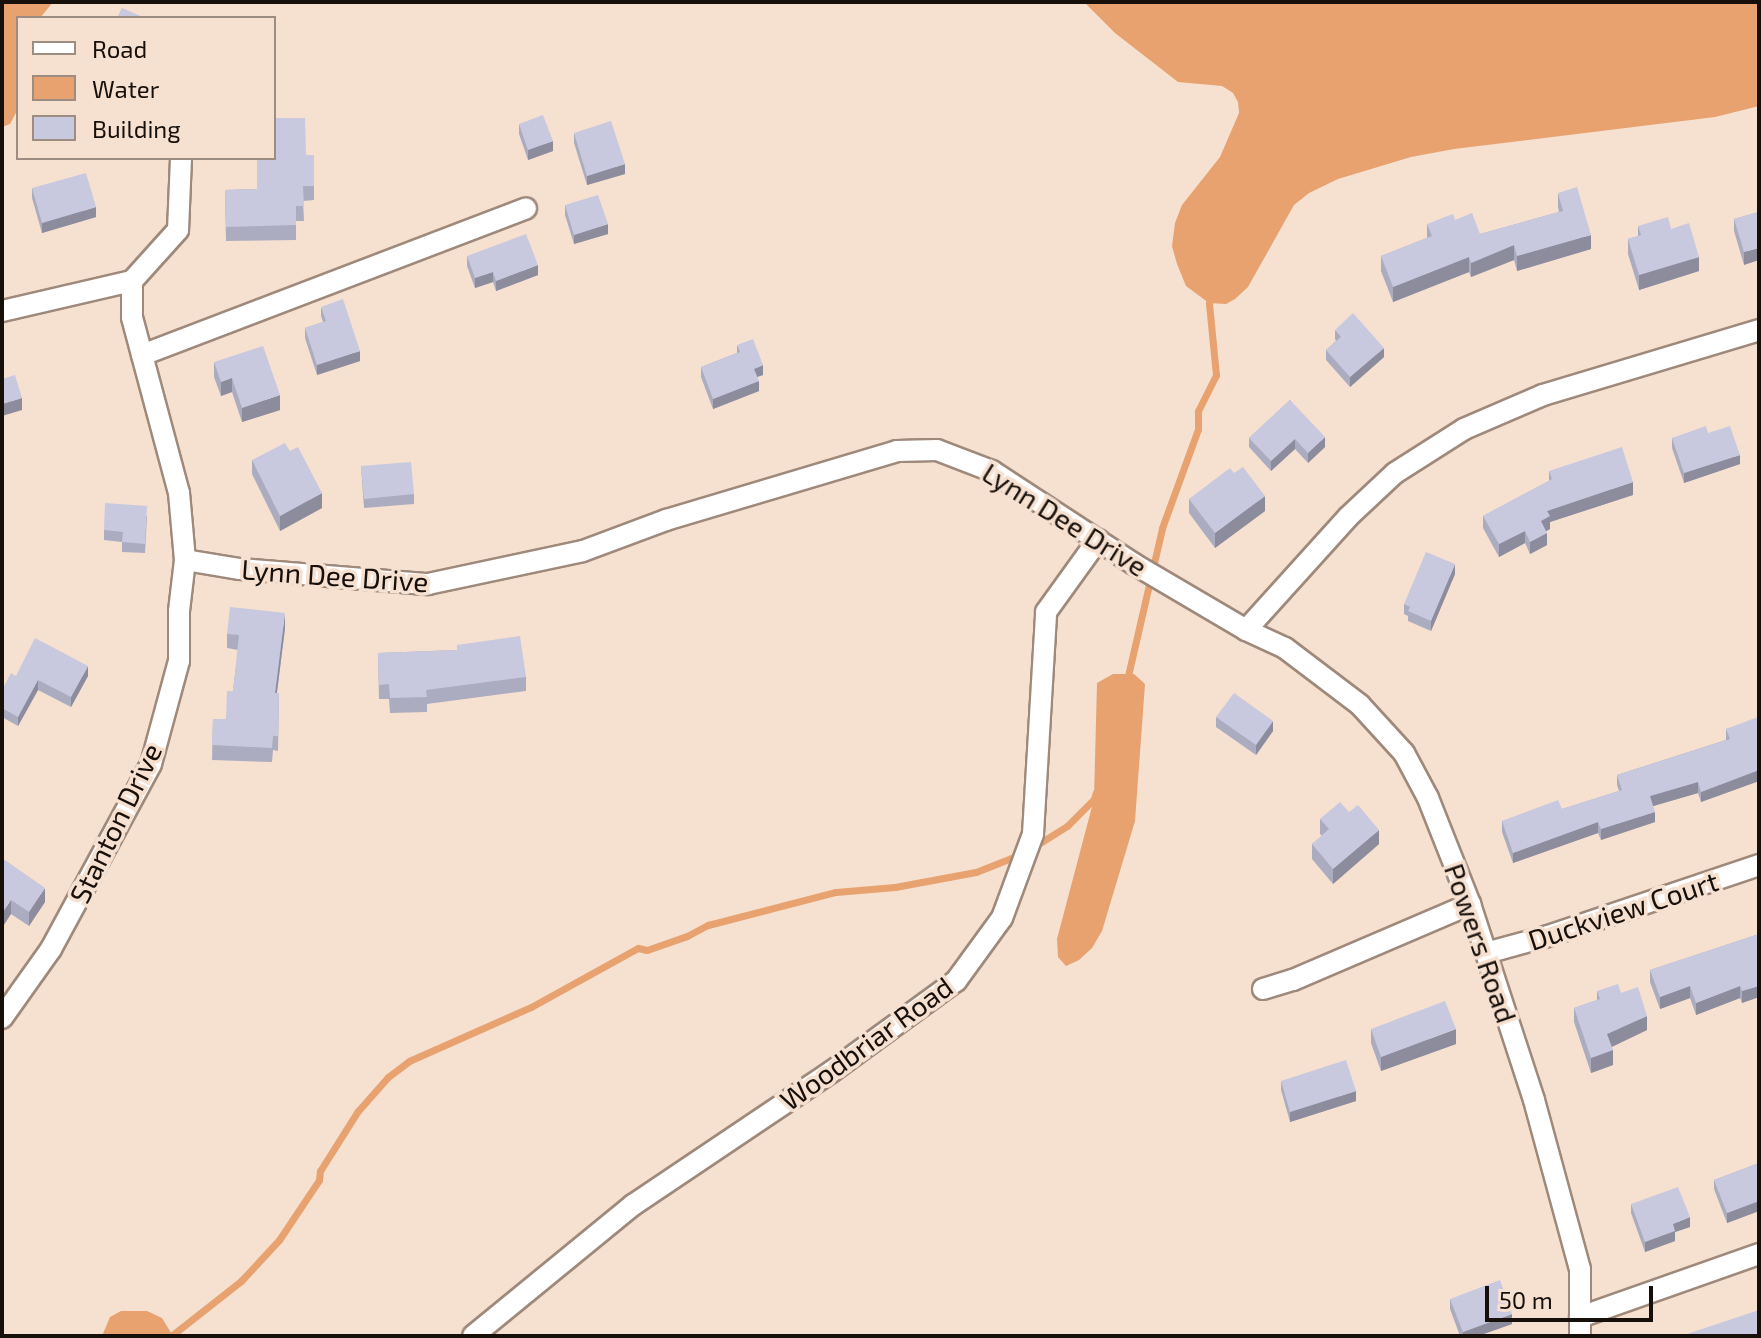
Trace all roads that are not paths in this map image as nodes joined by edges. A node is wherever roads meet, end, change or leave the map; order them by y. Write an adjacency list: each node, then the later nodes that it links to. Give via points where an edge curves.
1 (181, 160): 3 (street, via 178,230)
2 (526, 208): 6 (street)
3 (132, 281): 4 (street); 6 (street, Stanton Drive, via 132,317)
4 (2, 311)
5 (1759, 330): 9 (street, via 1543,395 1464,429 1395,473 1357,508)
6 (142, 355): 8 (street, Stanton Drive, via 179,493)
7 (1098, 540): 8 (street, Lynn Dee Drive, via 992,471 970,460 924,450 882,455 666,520 583,551 428,584); 9 (street, Lynn Dee Drive); 17 (street, Woodbriar Road, via 1046,612 1033,834 1002,918 956,981 633,1205)
8 (185, 560): 14 (street, Stanton Drive, via 179,661 151,764 51,949)
9 (1246, 630): 11 (street, Powers Road, via 1316,670 1360,705 1404,753)
10 (1759, 865): 12 (street, Duckview Court)
11 (1470, 904): 12 (street, Powers Road); 13 (street)
12 (1486, 953): 16 (street, Powers Road, via 1580,1269)
13 (1263, 989)
14 (2, 1018)
15 (1759, 1254): 16 (street)
16 (1580, 1326)
17 (473, 1336)

